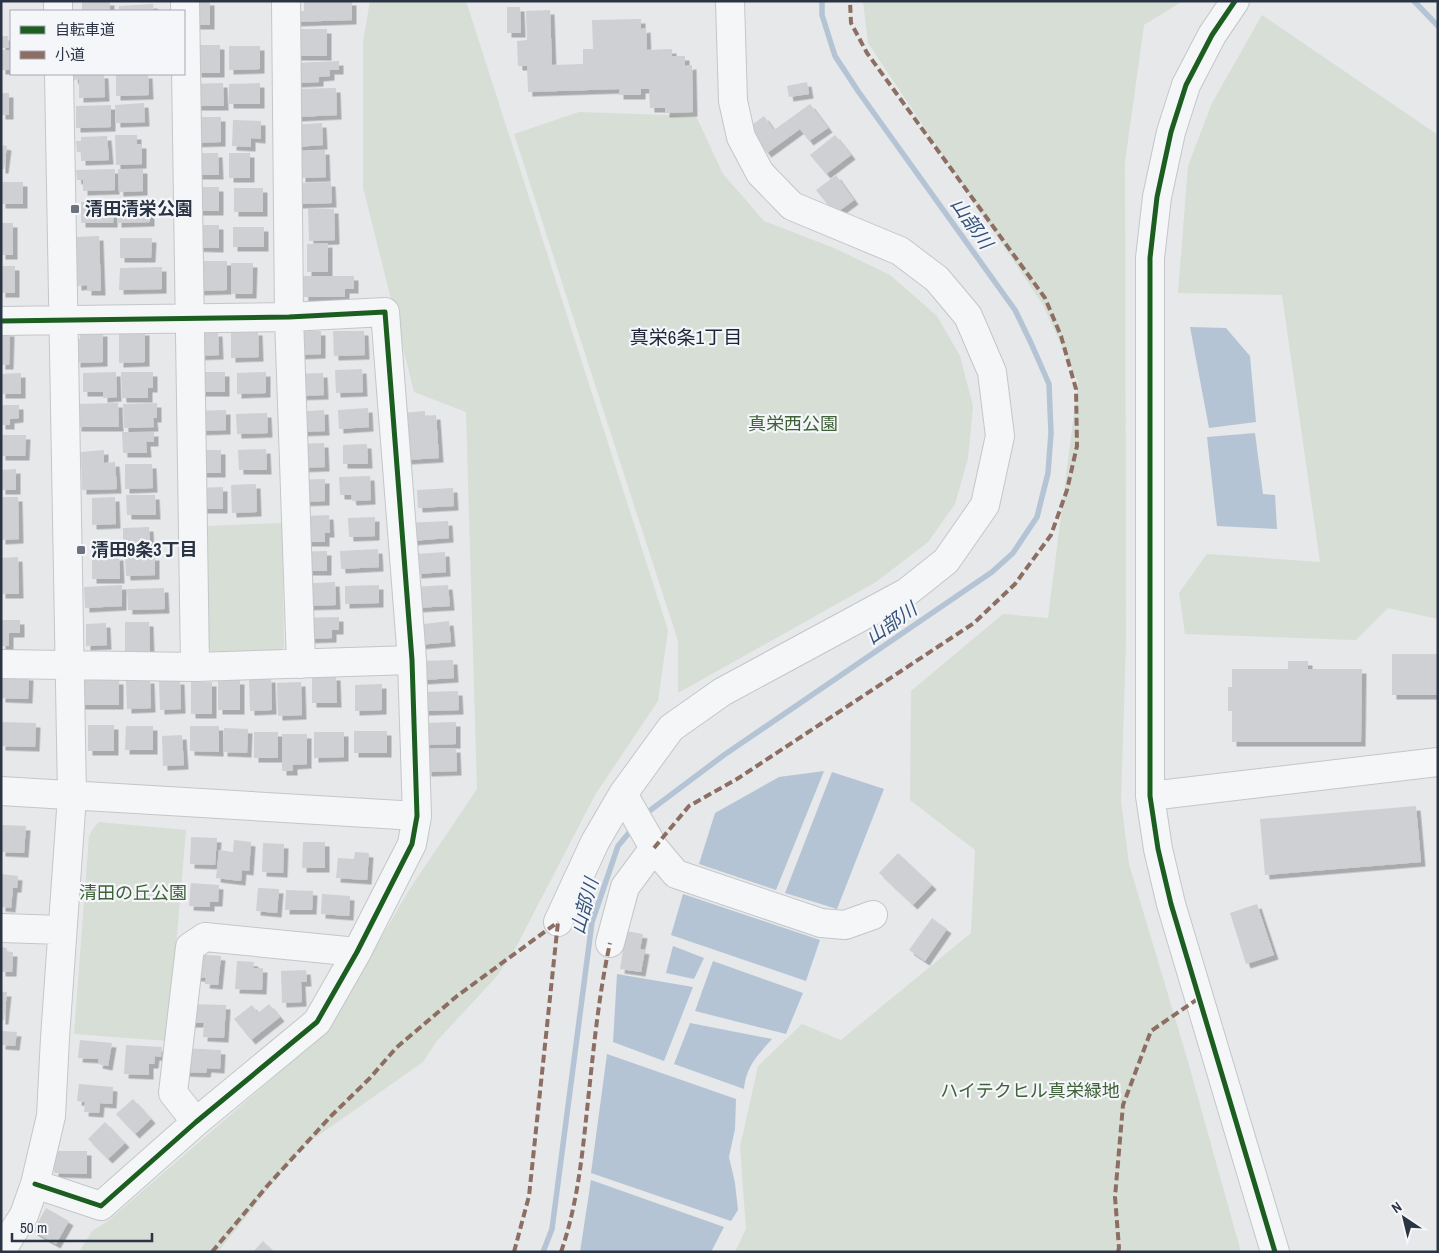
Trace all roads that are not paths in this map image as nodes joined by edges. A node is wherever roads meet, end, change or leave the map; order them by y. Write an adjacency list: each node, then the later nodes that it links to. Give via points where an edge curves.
1 (185, 1): 7 (street)
2 (286, 1): 6 (street)
3 (730, 1): 19 (street, via 733,101 741,137 760,173 792,206 900,251 938,279 968,316 992,372 1000,436 985,505 946,561 907,592 722,692 671,728)
4 (1235, 1): 18 (street, via 1208,43 1186,85 1178,109 1157,197 1150,258)
5 (59, 75): 8 (street)
6 (290, 317): 7 (street); 10 (street, via 386,312); 12 (street)
7 (190, 319): 8 (street); 14 (street)
8 (64, 320): 9 (street); 13 (street)
9 (1, 321)
10 (412, 660): 12 (street); 20 (street)
11 (1, 664): 13 (street)
12 (301, 664): 14 (street)
13 (69, 666): 14 (street); 17 (street)
14 (195, 667)
15 (1438, 762): 18 (street)
16 (1, 791): 17 (street)
17 (72, 796): 20 (street); 25 (street)
18 (1150, 796): 31 (street, via 1171,904)
19 (626, 799): 21 (street); 23 (street, via 595,842)
20 (417, 816): 27 (street, via 412,844)
21 (652, 845): 22 (street, via 676,874 821,923 845,925); 26 (street, via 625,887)
22 (873, 915)
23 (558, 922)
24 (1, 928): 25 (street)
25 (62, 930): 29 (street, via 51,1116)
26 (610, 944)
27 (357, 952): 28 (street, via 317,1022); 28 (street, via 205,938 190,947 173,1093)
28 (196, 1122): 29 (street, via 102,1206)
29 (35, 1184): 30 (street, via 24,1215)
30 (1, 1251)
31 (1275, 1252)

